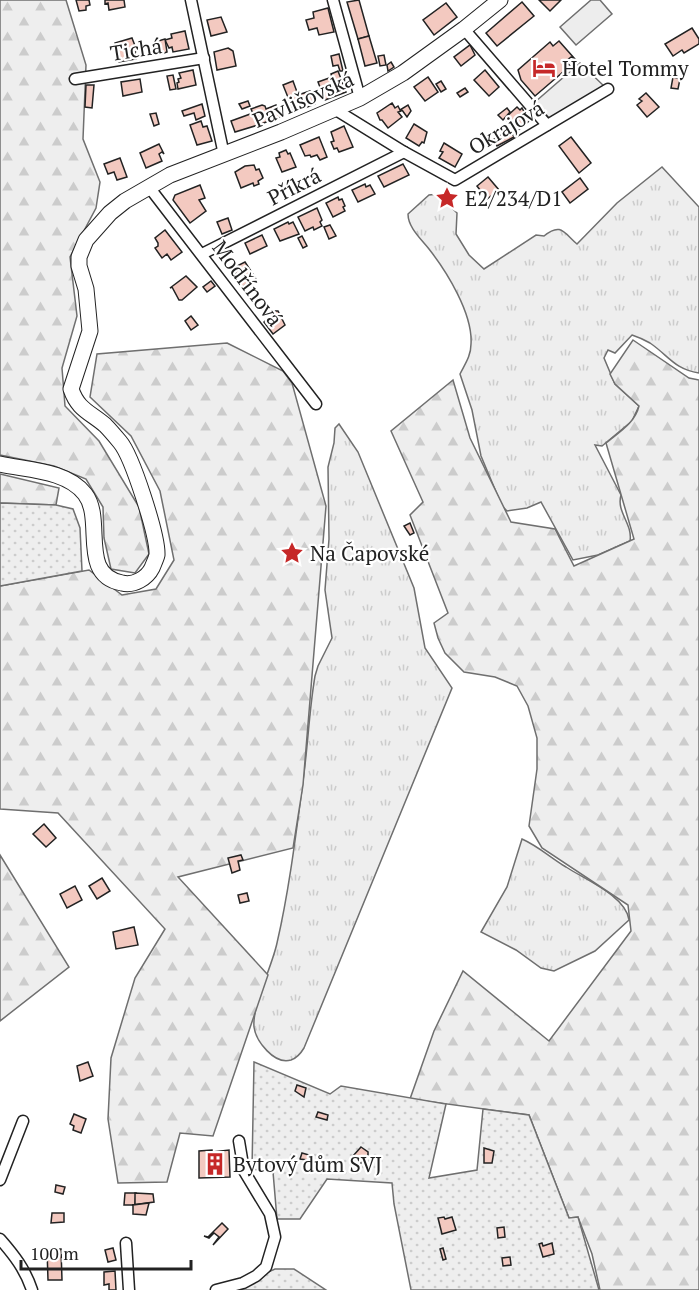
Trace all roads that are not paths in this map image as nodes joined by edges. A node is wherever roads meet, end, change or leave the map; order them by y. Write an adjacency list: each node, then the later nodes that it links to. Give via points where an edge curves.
1 (191, 0): 5 (street)
2 (333, 0): 8 (street)
3 (500, 0): 4 (street, Pavlišovská)
4 (464, 29): 8 (street, Pavlišovská); 10 (street)
5 (204, 58): 6 (street, Tichá); 12 (street)
6 (75, 79)
7 (608, 89): 10 (street, Okrajová)
8 (360, 98): 9 (street, Pavlišovská)
9 (336, 110): 11 (street); 12 (street, Pavlišovská)
10 (546, 125): 11 (street, Okrajová, via 454,180)
11 (404, 152): 14 (street, Příkrá)
12 (224, 155): 13 (street, Pavlišovská)
13 (149, 187): 14 (street, Modřínová); 16 (street, Pavlišovská, via 110,213 86,240 79,257 90,331 71,389 80,407 105,425 123,445 155,537 157,557 150,572 139,581 115,582 96,563 92,508 85,493 60,477)
14 (202, 254): 15 (street, Modřínová)
15 (316, 404)
16 (0, 464)
17 (23, 1121): 19 (street)
18 (239, 1141): 24 (street, via 244,1171 272,1221 275,1237 266,1268 243,1282)
19 (0, 1180)
20 (0, 1239): 22 (street, via 22,1266)
21 (126, 1243): 23 (street)
22 (32, 1290)
23 (129, 1290)
24 (216, 1290)

